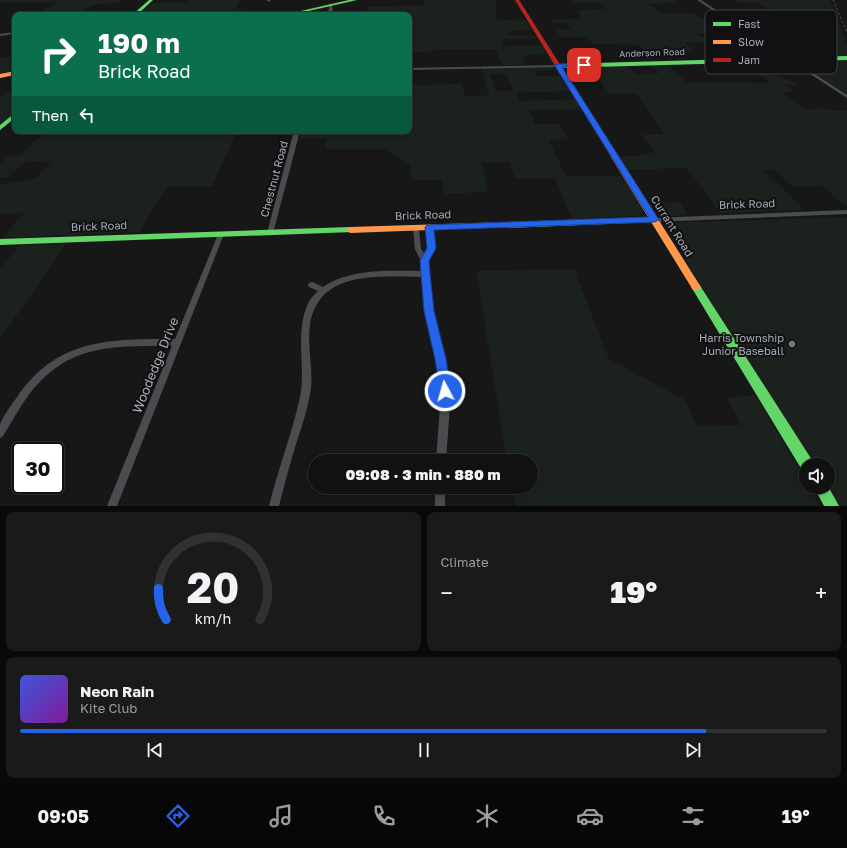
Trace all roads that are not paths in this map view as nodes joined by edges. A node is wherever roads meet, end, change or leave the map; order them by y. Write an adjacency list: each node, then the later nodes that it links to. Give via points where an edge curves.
1 (152, 0): 7 (street)
2 (355, 0): 5 (street)
3 (517, 0): 15 (street, Currant Road)
4 (699, 0): 6 (street)
5 (330, 5): 8 (street); 9 (street)
6 (714, 10)
7 (138, 12)
8 (298, 12)
9 (330, 12)
10 (12, 34): 11 (street)
11 (0, 35)
12 (837, 58): 13 (street, Anderson Road)
13 (847, 58)
14 (705, 62): 15 (street, Anderson Road)
15 (558, 66): 16 (street, Anderson Road); 25 (street, Currant Road)
16 (412, 69)
17 (12, 74): 19 (street)
18 (813, 74): 20 (street)
19 (0, 76)
20 (847, 96)
21 (12, 118): 22 (street)
22 (0, 128)
23 (297, 134): 28 (street, Chestnut Road)
24 (847, 212): 25 (street, Brick Road)
25 (654, 220): 26 (street, Brick Road); 38 (street, Currant Road)
26 (430, 227): 27 (street, Brick Road); 31 (street, via 431,248)
27 (416, 228): 28 (street, Brick Road); 31 (street, via 418,250)
28 (270, 232): 29 (street, Brick Road)
29 (221, 234): 30 (street, Brick Road); 35 (street, Woodedge Drive)
30 (0, 242)
31 (425, 261): 32 (street)
32 (425, 274): 34 (street, via 352,276 338,280); 37 (street, via 429,311 444,377 445,405)
33 (312, 285): 34 (street)
34 (323, 290): 42 (street, via 313,301 307,317 304,402)
35 (178, 342): 36 (street, via 97,345 73,353 45,371 32,383); 41 (street, Woodedge Drive)
36 (0, 433)
37 (441, 454)
38 (803, 458)
39 (440, 494): 43 (street)
40 (825, 494): 44 (street)
41 (112, 506)
42 (274, 506)
43 (440, 506)
44 (832, 506)

